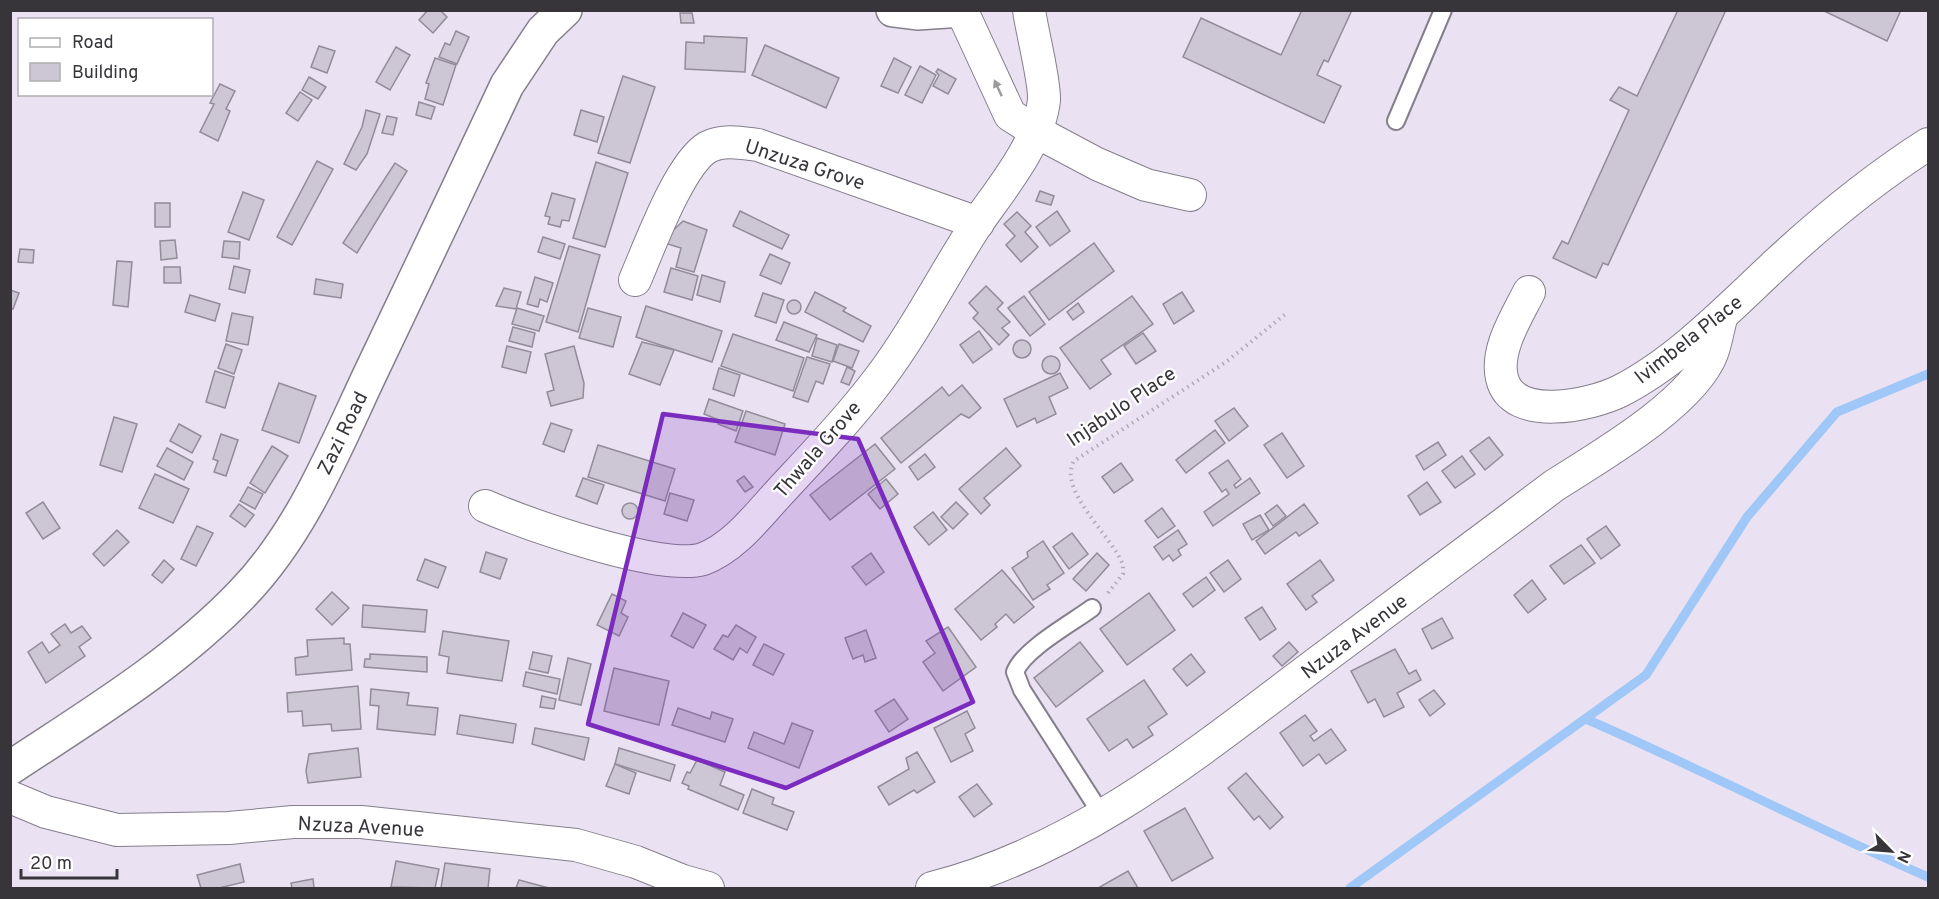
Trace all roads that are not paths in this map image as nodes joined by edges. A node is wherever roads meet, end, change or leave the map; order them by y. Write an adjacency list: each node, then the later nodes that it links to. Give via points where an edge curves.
1 (565, 10): 16 (street, Zazi Road, via 543,32 507,85 321,477 284,541 243,594 187,645 64,735)
2 (893, 10): 5 (street)
3 (1029, 10): 7 (street, Thwala Grove, via 1044,99)
4 (1443, 10): 6 (lane)
5 (963, 11): 7 (street, one-way to 5, via 1010,115)
6 (1396, 121)
7 (1035, 131): 9 (street, via 1136,181); 10 (street, Thwala Grove)
8 (1929, 144): 13 (street, Ivimbela Place, via 1777,263)
9 (1190, 195)
10 (978, 223): 11 (street, Unzuza Grove, via 758,145 730,141 708,147 690,165); 14 (street, Thwala Grove, via 879,379 812,458 728,545 701,559 665,561 530,526)
11 (635, 280)
12 (1529, 292): 13 (street, Ivimbela Place, via 1502,356 1502,379 1510,393 1524,402 1548,408 1582,404 1619,392)
13 (1721, 318): 18 (street, Nzuza Avenue, via 1712,355 1689,387 1660,412 1555,485 1164,778)
14 (485, 506)
15 (1092, 608): 18 (lane, via 1031,652 1018,663 1015,672 1022,690)
16 (10, 768)
17 (10, 797): 19 (street, Nzuza Avenue, via 46,812 117,830 361,822 576,845)
18 (1102, 815): 20 (street, Nzuza Avenue, via 1030,854 976,877)
19 (708, 888)
20 (932, 888)

